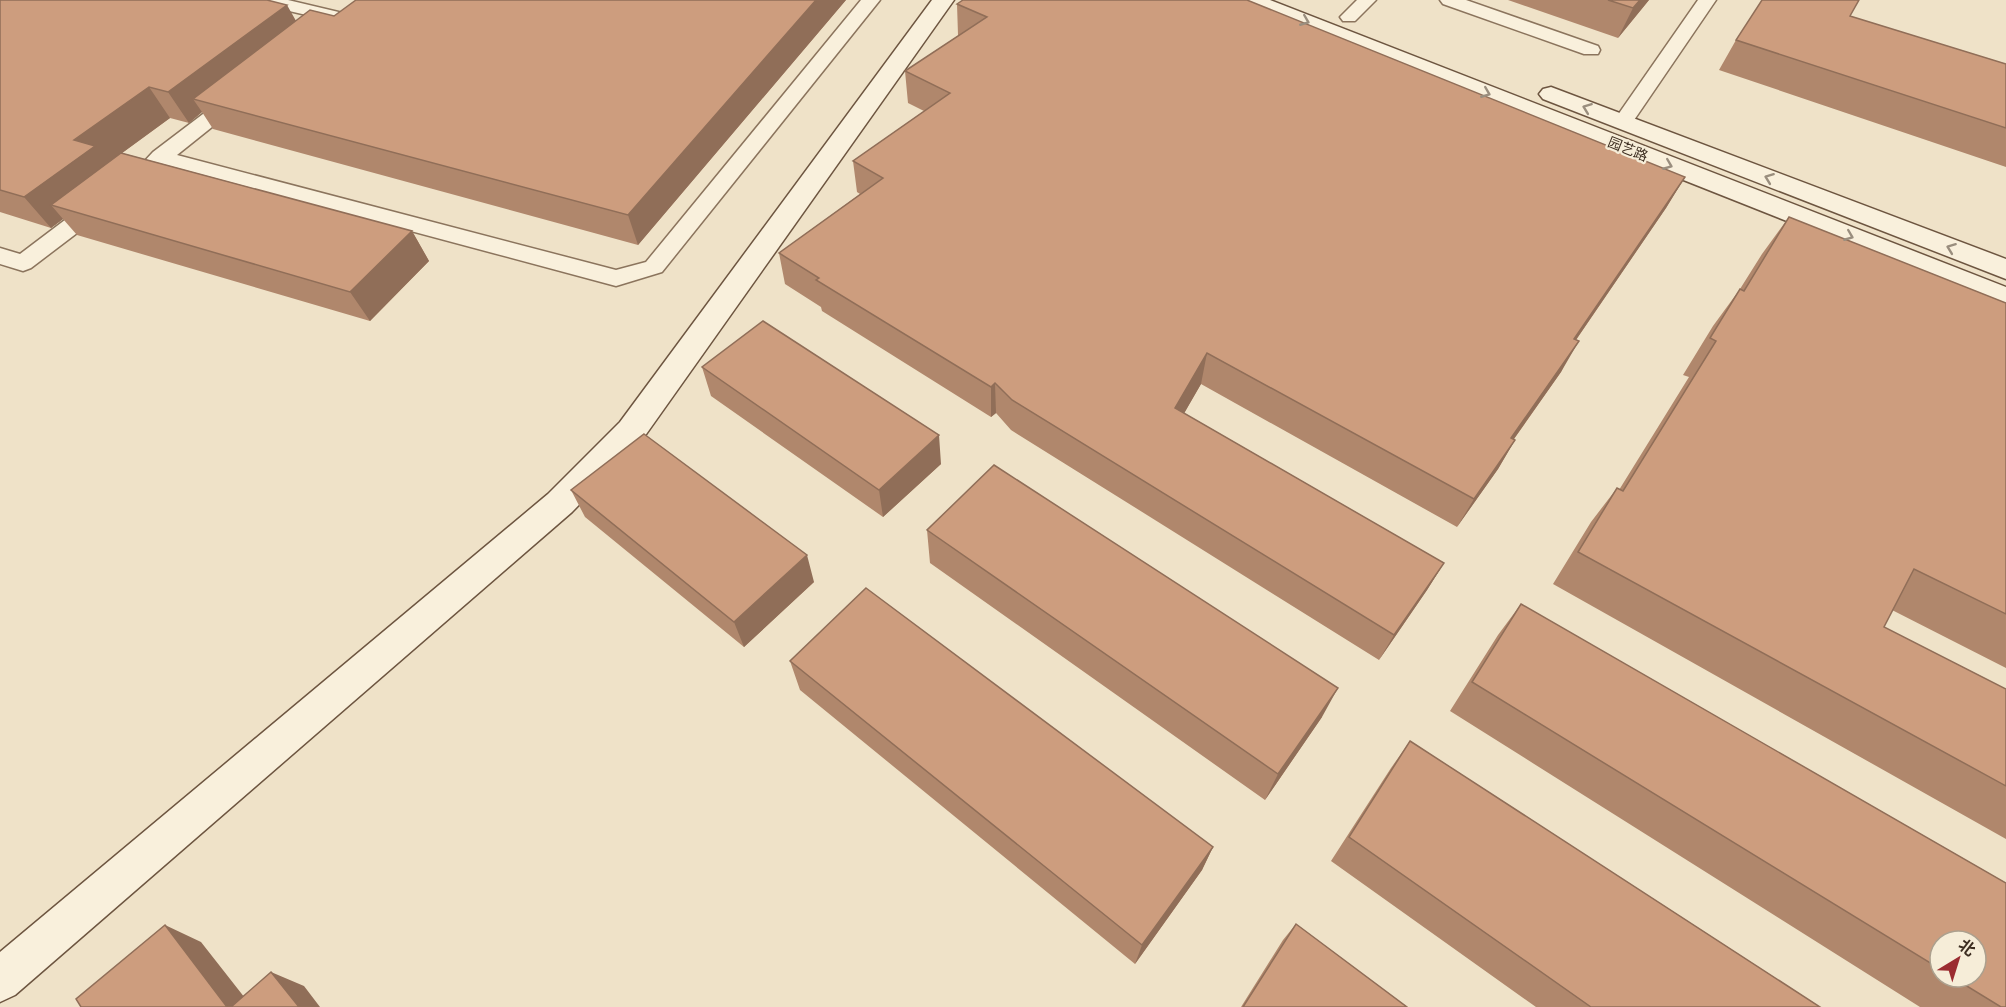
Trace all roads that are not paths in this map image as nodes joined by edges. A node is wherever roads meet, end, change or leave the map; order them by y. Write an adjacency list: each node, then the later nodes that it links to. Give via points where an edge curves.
1 (266, 0): 9 (lane, via 349,12)
2 (871, 0): 13 (lane, via 654,267 616,278)
3 (943, 0): 19 (street, via 631,431 560,503)
4 (1250, 0): 18 (street, 园艺路, one-way to 18)
5 (1304, 0): 8 (street, 园艺路)
6 (1449, 0): 10 (lane)
7 (1707, 0): 12 (lane)
8 (1358, 8): 12 (street, 园艺路, one-way to 8)
9 (323, 32)
10 (1591, 50)
11 (251, 87): 13 (lane)
12 (1623, 122): 17 (street, 园艺路, one-way to 12)
13 (160, 157): 14 (lane)
14 (133, 178)
15 (115, 193): 16 (lane, via 23,263)
16 (0, 256)
17 (2006, 269)
18 (2006, 298)
19 (0, 980)

